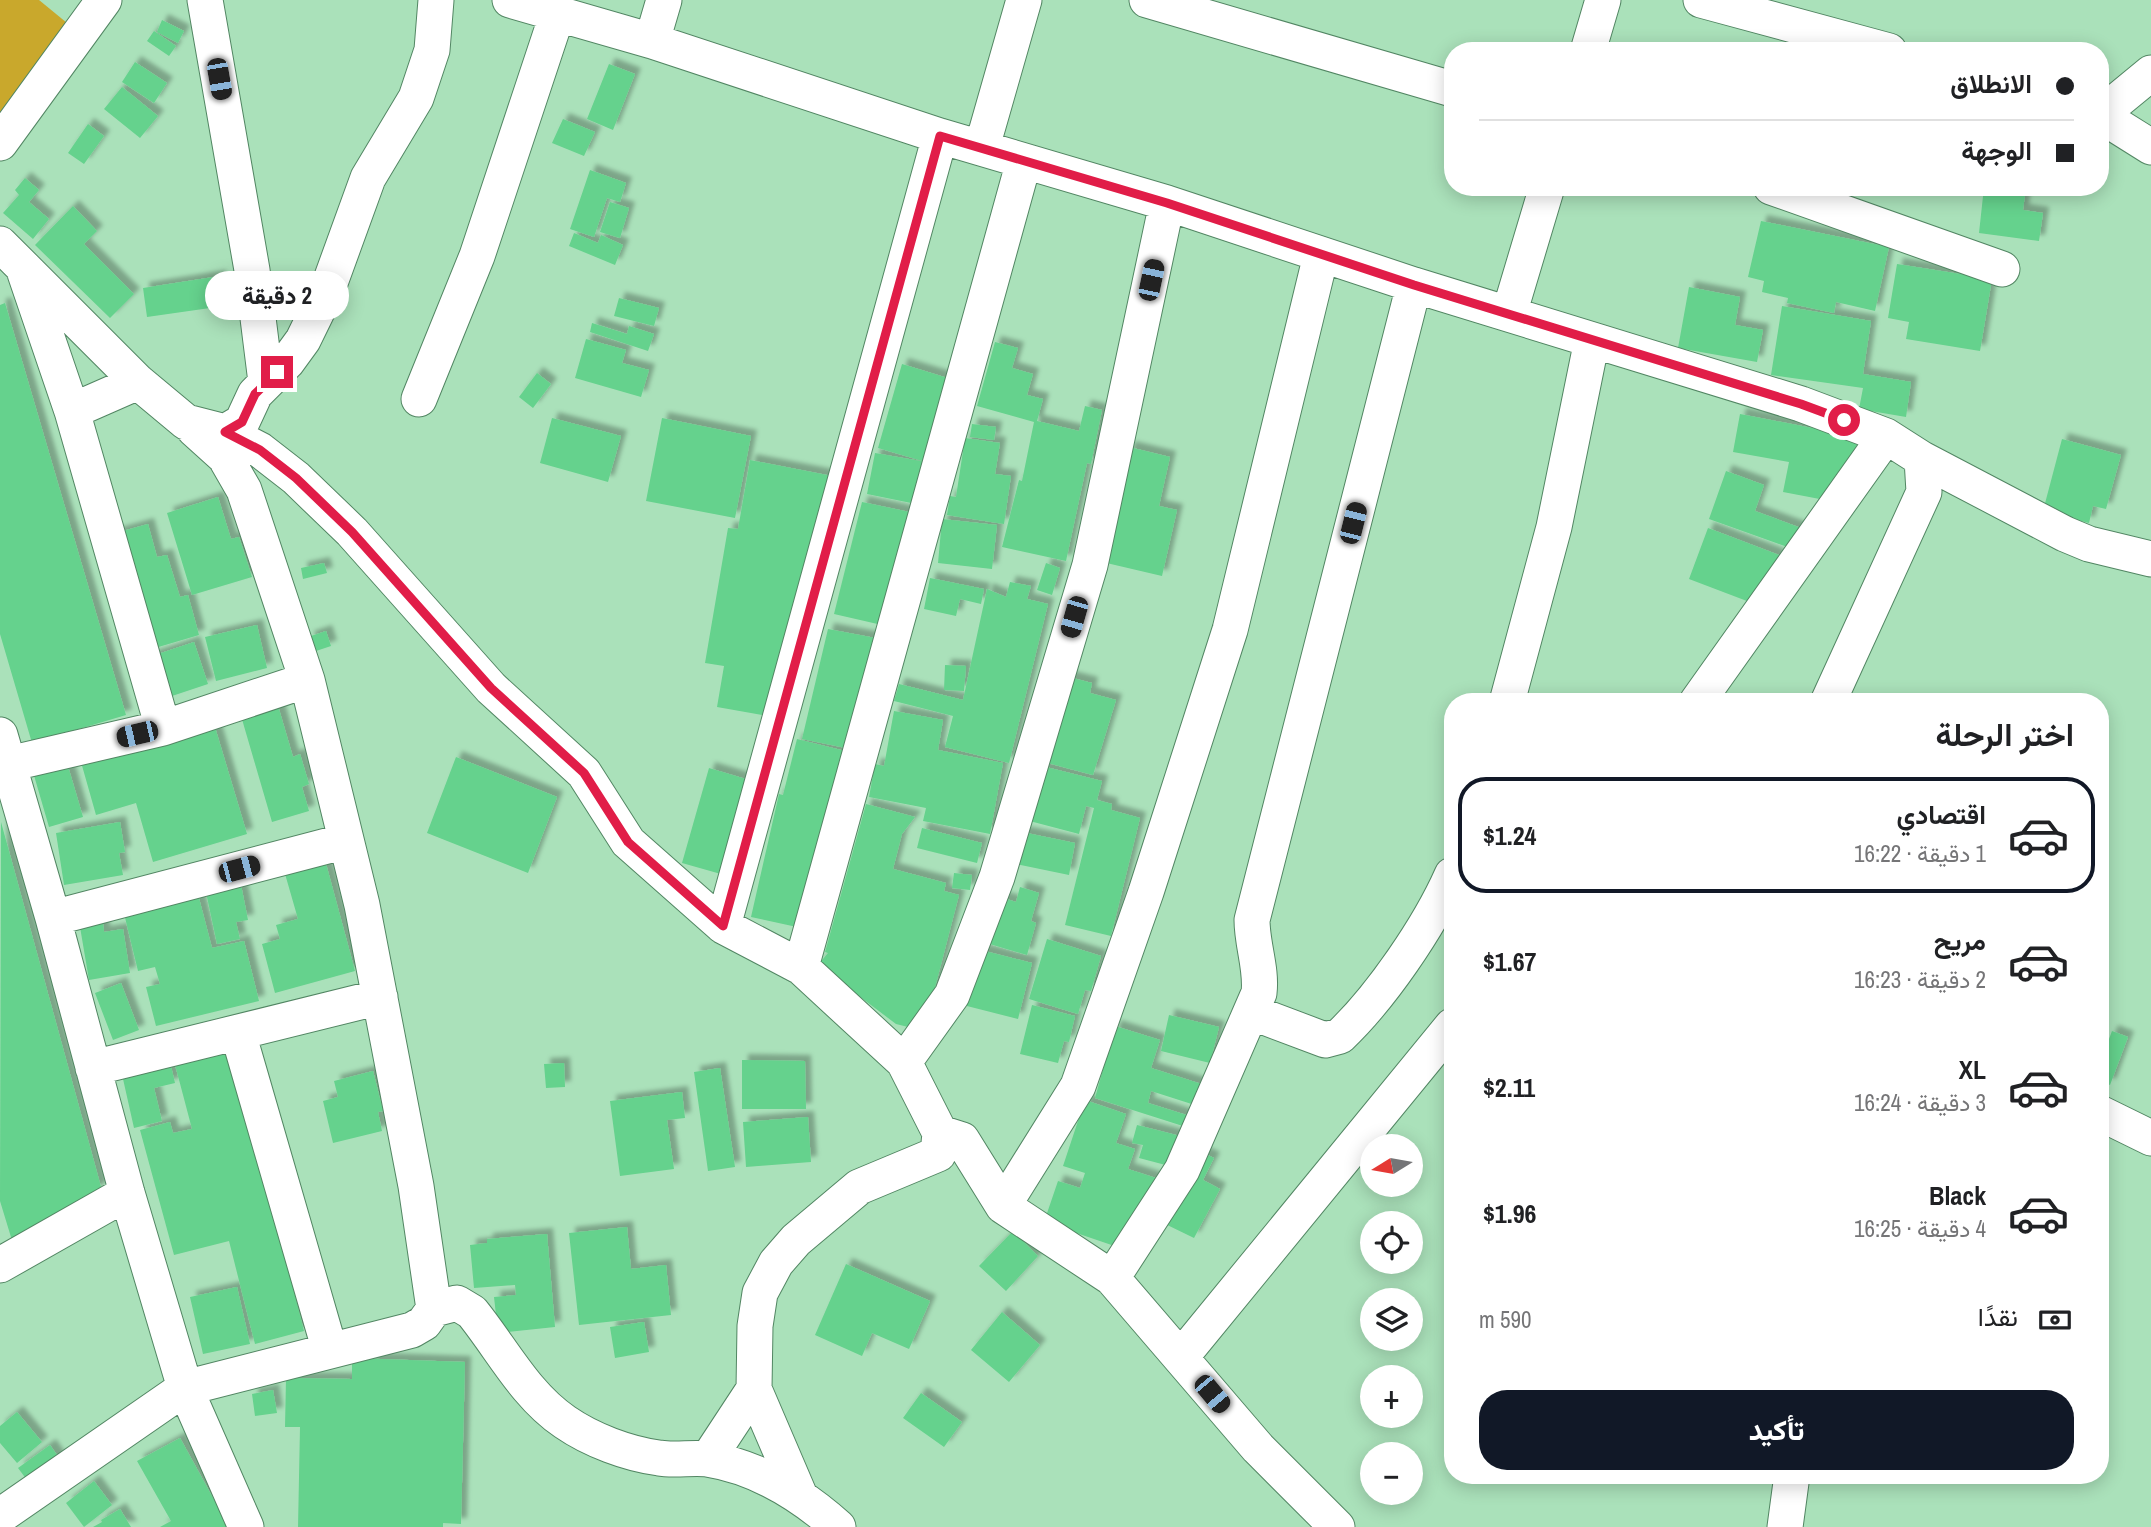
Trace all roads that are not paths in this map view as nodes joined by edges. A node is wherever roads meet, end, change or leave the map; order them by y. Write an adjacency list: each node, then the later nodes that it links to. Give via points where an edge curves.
1 (104, 0): 19 (street)
2 (205, 0): 33 (street, via 252,271)
3 (436, 0): 33 (street, via 432,50 416,98 368,178 327,291 303,340)
4 (510, 0): 10 (street)
5 (664, 0): 11 (street)
6 (1024, 0): 21 (street)
7 (1147, 0): 15 (street)
8 (1603, 0): 12 (street)
9 (1701, 0): 13 (street)
10 (557, 15): 11 (street); 34 (street, via 477,256)
11 (652, 41): 18 (street)
12 (1591, 42)
13 (1856, 42)
14 (2151, 73): 16 (street)
15 (1444, 87)
16 (2109, 108)
17 (2109, 120): 20 (street)
18 (940, 136): 21 (street); 50 (street)
19 (0, 143)
20 (2151, 146)
21 (982, 147): 22 (street)
22 (1024, 161): 25 (street); 51 (street)
23 (1544, 196): 30 (street)
24 (1796, 196): 28 (street)
25 (1167, 203): 26 (street); 56 (street, via 1090,565 1001,863 952,995)
26 (1321, 255): 29 (street); 62 (street, via 1230,630 1146,892 1078,1086)
27 (8, 262): 32 (street); 35 (street)
28 (2002, 269)
29 (1414, 285): 30 (street); 53 (street, via 1252,920 1261,981)
30 (1509, 314): 31 (street)
31 (1592, 340): 38 (street, via 1801,404); 42 (street, via 1554,527)
32 (138, 382): 35 (street); 36 (street)
33 (266, 382): 37 (street, via 242,422)
34 (419, 399)
35 (72, 411): 45 (street)
36 (186, 422): 37 (street); 41 (street, via 225,457 244,490)
37 (225, 432): 50 (street, via 260,450 296,478 352,532 491,688 584,773 628,842)
38 (1886, 436): 39 (street); 43 (street)
39 (1922, 459): 40 (street, via 2065,534); 44 (street, via 1924,492)
40 (2151, 559)
41 (307, 680): 45 (street); 47 (street)
42 (1509, 693)
43 (1703, 693)
44 (1832, 693)
45 (163, 727): 46 (street)
46 (2, 755): 49 (street)
47 (345, 841): 49 (street); 52 (street)
48 (1444, 894): 53 (street, via 1413,943 1340,1036 1325,1040)
49 (53, 918): 57 (street)
50 (723, 926): 51 (street)
51 (801, 967): 56 (street)
52 (380, 997): 54 (street); 65 (street, via 416,1186)
53 (1251, 1012): 64 (street, via 1182,1170)
54 (238, 1033): 57 (street); 66 (street)
55 (1444, 1036): 67 (street)
56 (904, 1062): 59 (street)
57 (93, 1068): 61 (street)
58 (2109, 1117): 60 (street)
59 (940, 1133): 62 (street, via 962,1140); 69 (street, via 938,1154 859,1188 796,1240 776,1263 760,1293)
60 (2151, 1138)
61 (127, 1194): 63 (street); 68 (street)
62 (1003, 1206): 64 (street)
63 (0, 1265)
64 (1112, 1278): 67 (street)
65 (433, 1309): 66 (street, via 424,1323 412,1330); 70 (street, via 457,1303 472,1312 542,1403 565,1423 623,1450 660,1459)
66 (330, 1351): 68 (street)
67 (1181, 1357): 76 (street, via 1258,1448)
68 (185, 1388): 73 (street); 74 (street)
69 (754, 1390): 70 (street); 72 (street)
70 (708, 1459): 72 (street, via 774,1480)
71 (1791, 1484): 77 (street)
72 (799, 1494): 75 (street)
73 (0, 1516)
74 (246, 1527)
75 (838, 1527)
76 (1337, 1527)
77 (1784, 1527)

